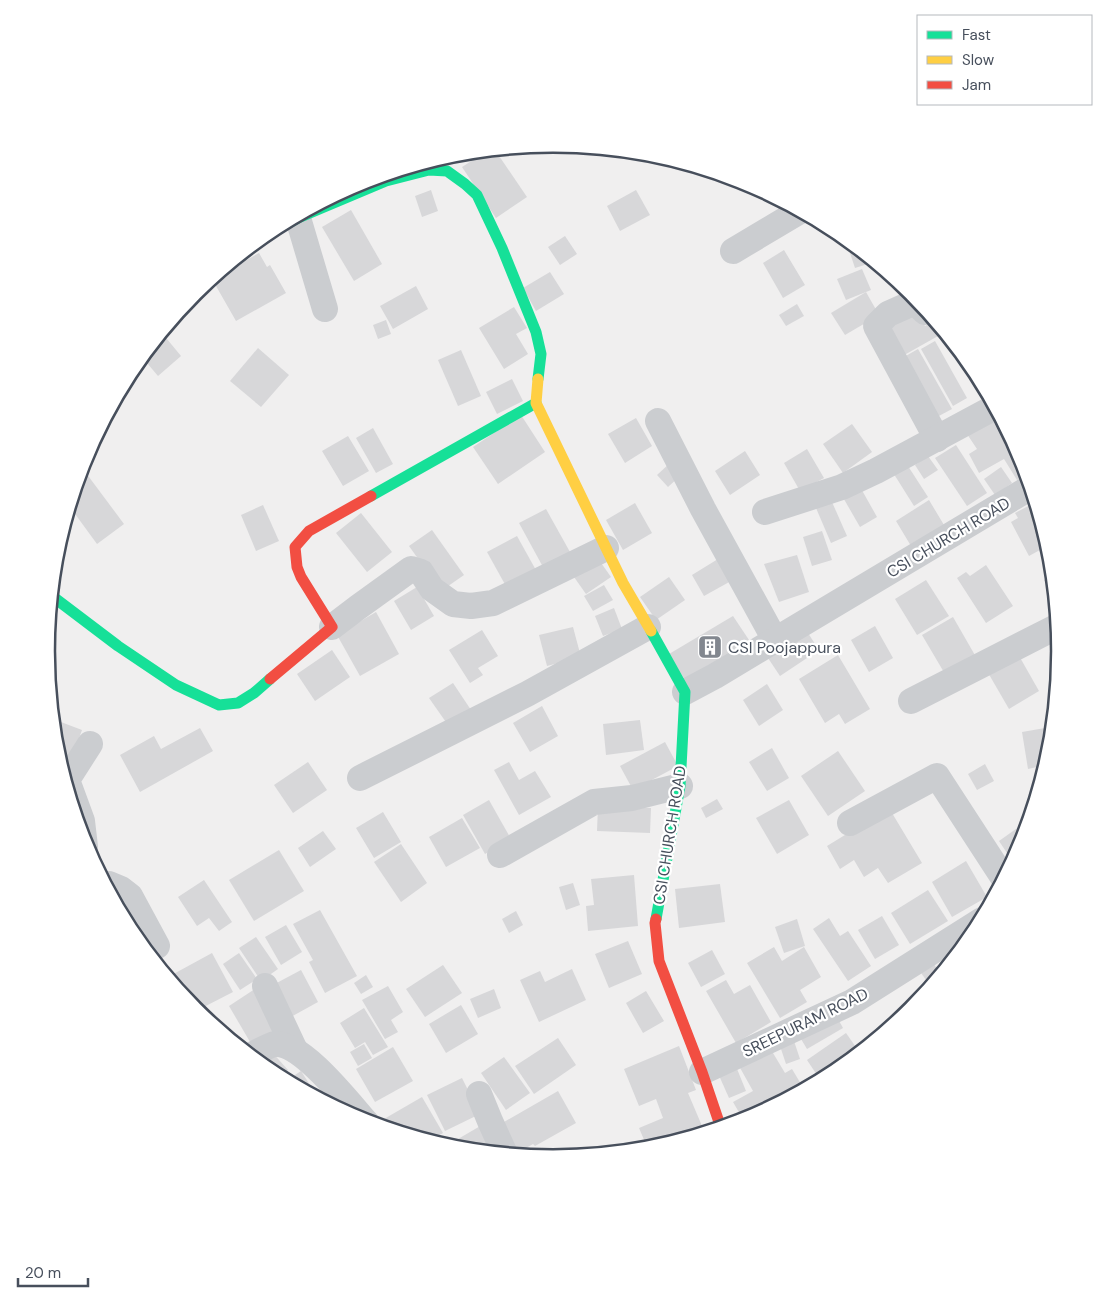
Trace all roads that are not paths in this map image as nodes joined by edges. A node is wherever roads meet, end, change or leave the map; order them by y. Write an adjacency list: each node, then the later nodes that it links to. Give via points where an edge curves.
1 (392, 180): 7 (street, via 429,170 447,171 476,195 498,239 536,332 541,354)
2 (794, 215): 4 (street)
3 (300, 223): 6 (street)
4 (733, 252)
5 (911, 304): 10 (street, via 888,314 876,326)
6 (326, 308)
7 (536, 403): 13 (street); 15 (street, via 304,536 295,547 297,567)
8 (989, 410): 10 (street)
9 (658, 420): 18 (street, via 702,509)
10 (937, 439): 12 (street, via 842,487)
11 (1026, 490): 18 (street, CSI CHURCH ROAD)
12 (765, 512)
13 (606, 548): 15 (street, via 493,603 471,606 453,604 432,589 422,572 411,569); 16 (street)
14 (58, 600): 15 (street, via 176,685 219,705 238,703 254,693)
15 (332, 627)
16 (648, 627): 19 (street); 23 (street, via 527,694)
17 (1051, 629): 20 (street)
18 (775, 640): 19 (street, CSI CHURCH ROAD)
19 (685, 692): 24 (street, CSI CHURCH ROAD)
20 (911, 701)
21 (90, 744): 22 (street)
22 (71, 774)
23 (360, 778)
24 (680, 786): 26 (street, via 632,798 594,802); 34 (street, CSI CHURCH ROAD, via 655,923 659,961)
25 (850, 823): 27 (street, via 937,776)
26 (500, 855)
27 (1000, 873)
28 (114, 886): 30 (street, via 130,896)
29 (967, 929): 34 (street, SREEPURAM ROAD, via 852,1002)
30 (157, 946)
31 (265, 986): 32 (street)
32 (295, 1050): 33 (street, via 275,1044); 36 (street, via 312,1063)
33 (258, 1052)
34 (702, 1072): 37 (street, CSI CHURCH ROAD)
35 (479, 1094): 38 (street)
36 (353, 1108)
37 (719, 1122)
38 (502, 1147)

